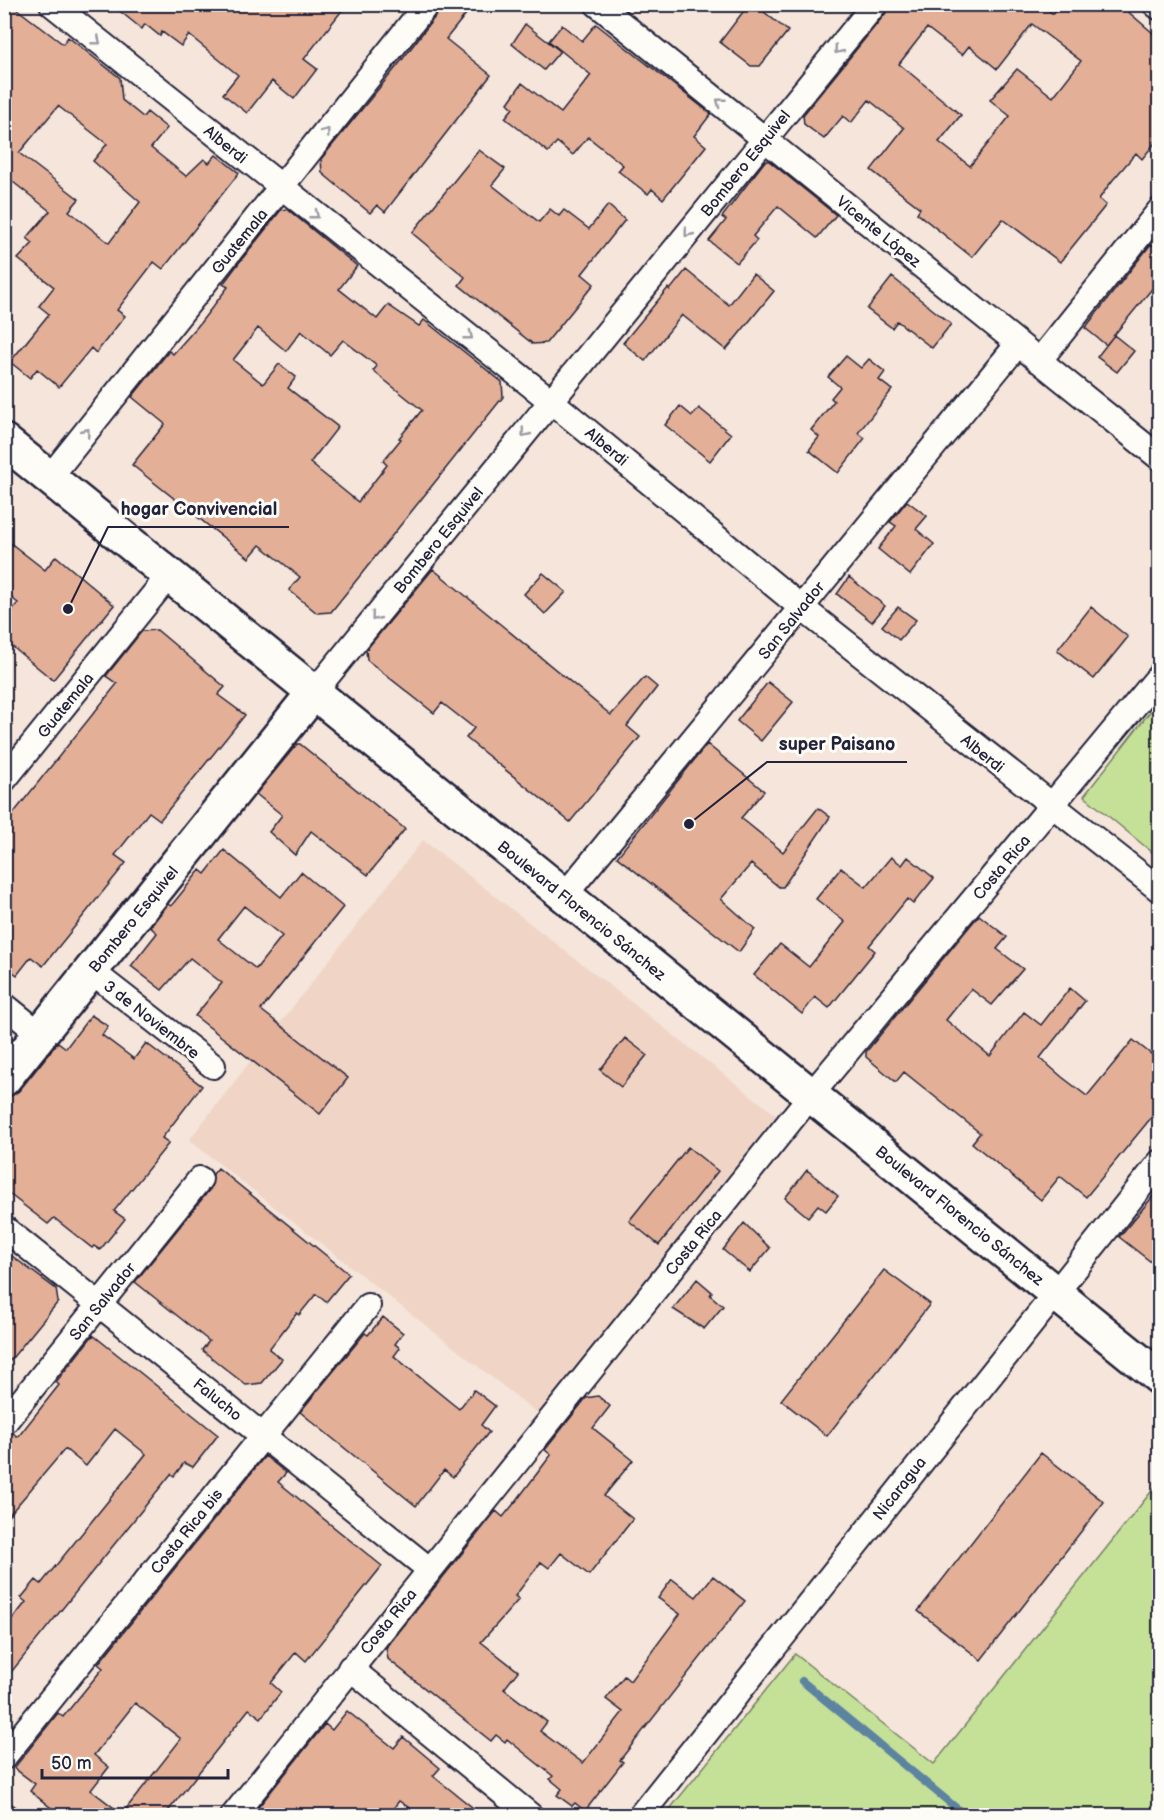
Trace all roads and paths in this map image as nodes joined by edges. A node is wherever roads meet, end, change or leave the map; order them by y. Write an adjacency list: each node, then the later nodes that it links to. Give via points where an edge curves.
1 (52, 4): 8 (street, Alberdi, one-way to 8)
2 (427, 4): 8 (street, Guatemala, one-way to 2)
3 (597, 4): 7 (street, Vicente López, one-way to 3)
4 (875, 4): 7 (street, Bombero Esquivel, one-way to 7)
5 (1155, 4): 6 (street)
6 (1160, 8)
7 (765, 138): 10 (street, Vicente López); 12 (street, Bombero Esquivel, one-way to 12)
8 (281, 189): 12 (street, Alberdi, one-way to 12); 15 (street, Guatemala, one-way to 8)
9 (1160, 210): 11 (street)
10 (1018, 344): 11 (street, Vicente López); 17 (street, San Salvador)
11 (1040, 361): 14 (street, Vicente López)
12 (551, 400): 17 (street, Alberdi); 19 (street, Bombero Esquivel, one-way to 19)
13 (4, 441): 15 (main road, Boulevard Florencio Sánchez)
14 (1160, 458)
15 (50, 477): 16 (main road, Boulevard Florencio Sánchez)
16 (171, 573): 19 (main road, Boulevard Florencio Sánchez); 20 (street, Guatemala)
17 (802, 608): 21 (street, Alberdi); 23 (street, San Salvador)
18 (1160, 675): 21 (street, Costa Rica)
19 (315, 692): 23 (main road, Boulevard Florencio Sánchez); 24 (main road, Bombero Esquivel)
20 (4, 780)
21 (1051, 807): 22 (street, Alberdi); 29 (street, Costa Rica)
22 (1160, 890)
23 (564, 896): 29 (main road, Boulevard Florencio Sánchez)
24 (91, 971): 26 (main road, Bombero Esquivel); 27 (street, 3 de Noviembre)
25 (4, 1005): 26 (street)
26 (40, 1034): 28 (main road, Bombero Esquivel)
27 (213, 1066)
28 (4, 1079)
29 (811, 1095): 33 (main road, Boulevard Florencio Sánchez); 39 (street, Costa Rica)
30 (1160, 1162): 33 (street, Nicaragua)
31 (200, 1179): 34 (street, San Salvador)
32 (4, 1228): 34 (street, Falucho)
33 (1055, 1292): 36 (main road, Boulevard Florencio Sánchez); 44 (street, Nicaragua)
34 (100, 1305): 37 (street, San Salvador); 38 (street, Falucho)
35 (368, 1306): 38 (street, Costa Rica bis)
36 (1160, 1378)
37 (4, 1423)
38 (263, 1435): 39 (street, Falucho); 41 (street, Costa Rica bis)
39 (430, 1570): 40 (street, Costa Rica)
40 (350, 1668): 42 (street, Costa Rica); 43 (street)
41 (4, 1757)
42 (233, 1815)
43 (531, 1815)
44 (640, 1815)

